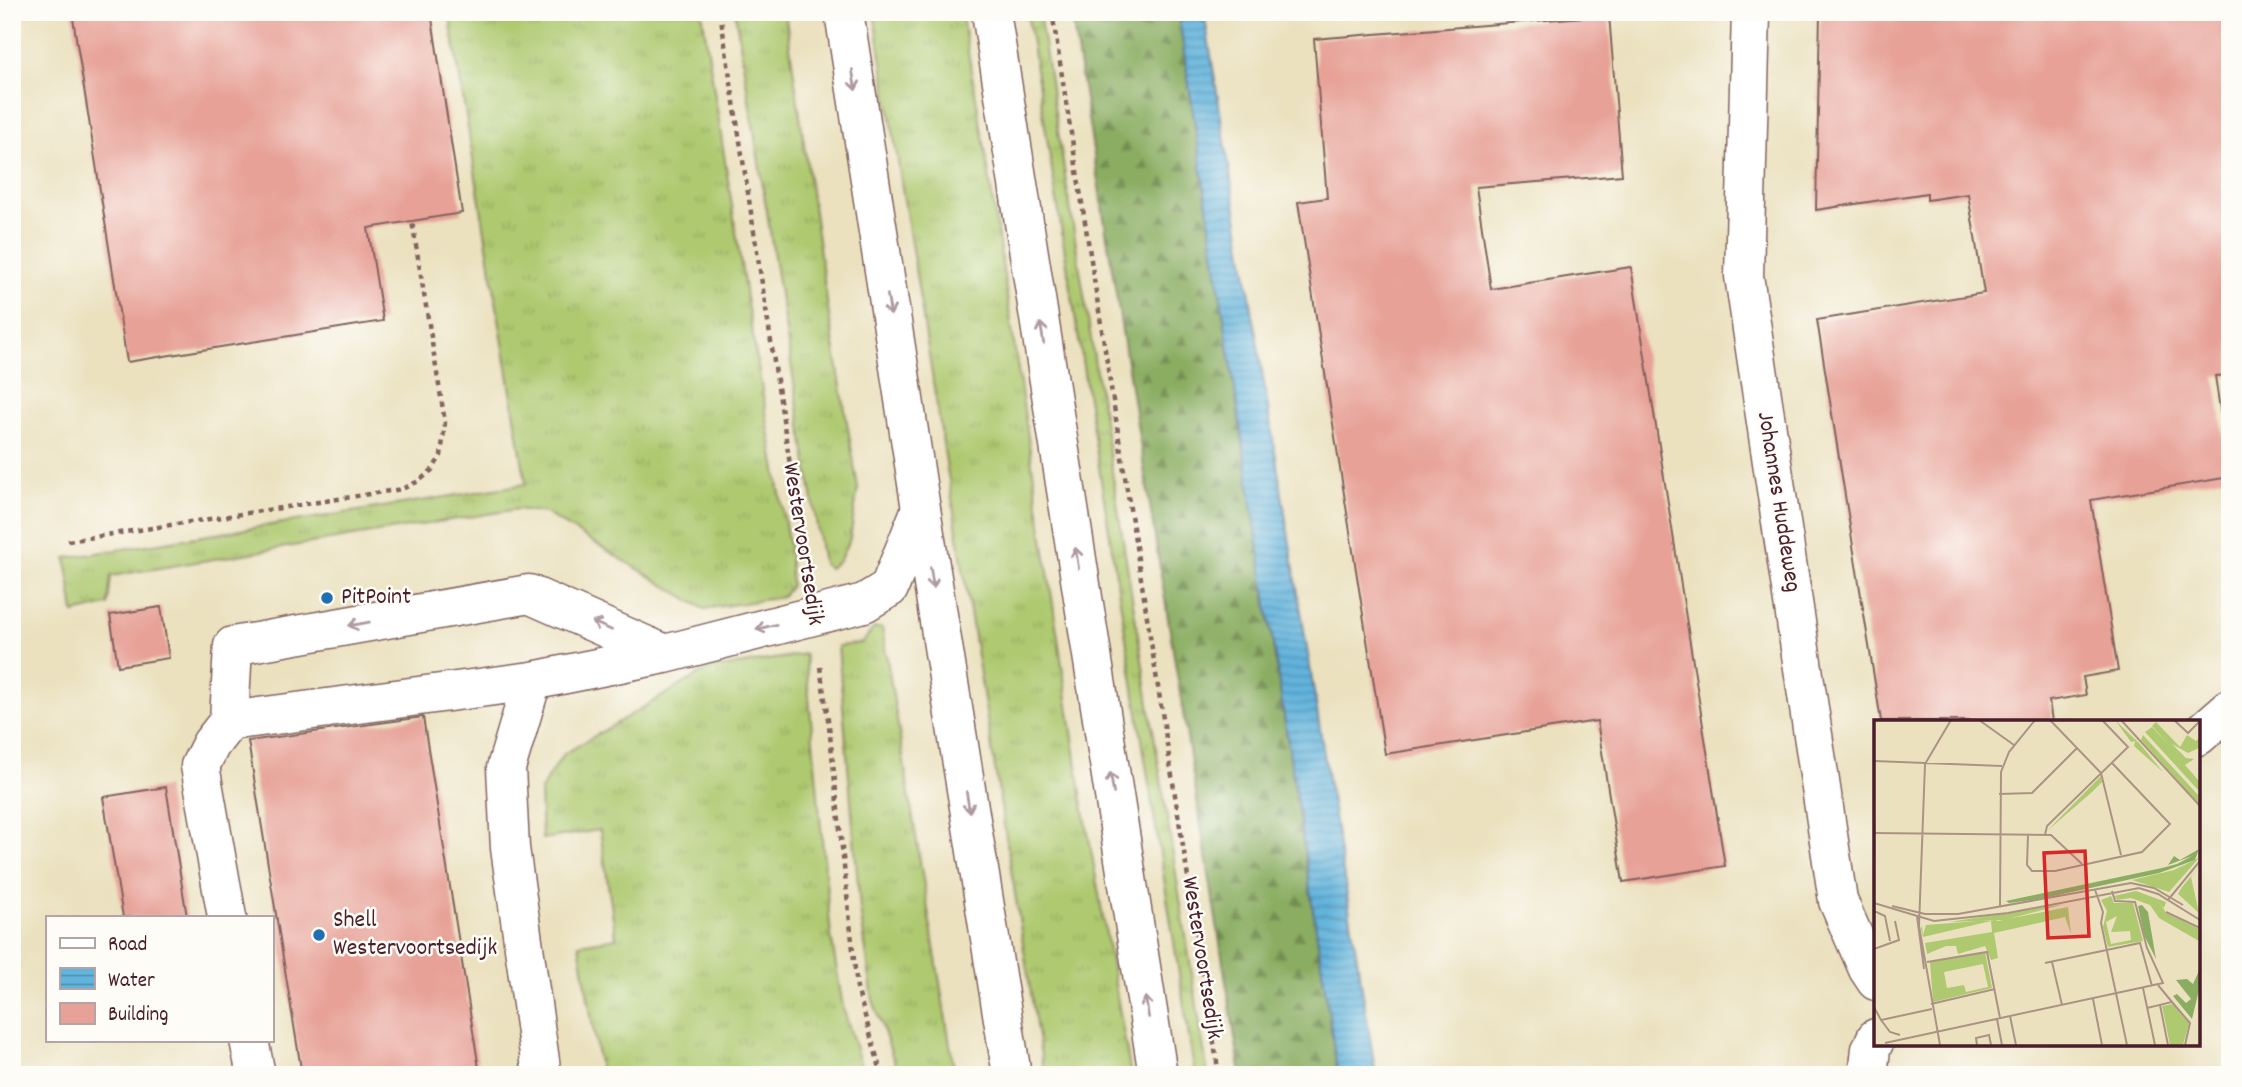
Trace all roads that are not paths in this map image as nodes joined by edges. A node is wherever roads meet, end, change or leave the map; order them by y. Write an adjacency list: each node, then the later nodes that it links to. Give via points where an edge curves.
1 (844, 12): 4 (main road, one-way to 4)
2 (991, 12): 17 (main road, one-way to 2)
3 (1751, 12): 11 (main road, Johannes Huddeweg, via 1744,276 1838,901)
4 (921, 509): 5 (main road, one-way to 5, via 889,588 864,604); 16 (main road, one-way to 16)
5 (664, 653): 6 (main road); 8 (main road, one-way to 8, via 529,594 233,646)
6 (532, 681): 8 (main road); 15 (main road, via 506,768 510,848)
7 (2230, 708): 9 (main road)
8 (229, 721): 10 (main road, via 200,765)
9 (2200, 734)
10 (227, 916)
11 (1874, 978)
12 (249, 1042): 14 (main road)
13 (1874, 1042): 18 (main road)
14 (256, 1075)
15 (542, 1075)
16 (1012, 1075)
17 (1158, 1075)
18 (1868, 1075)

